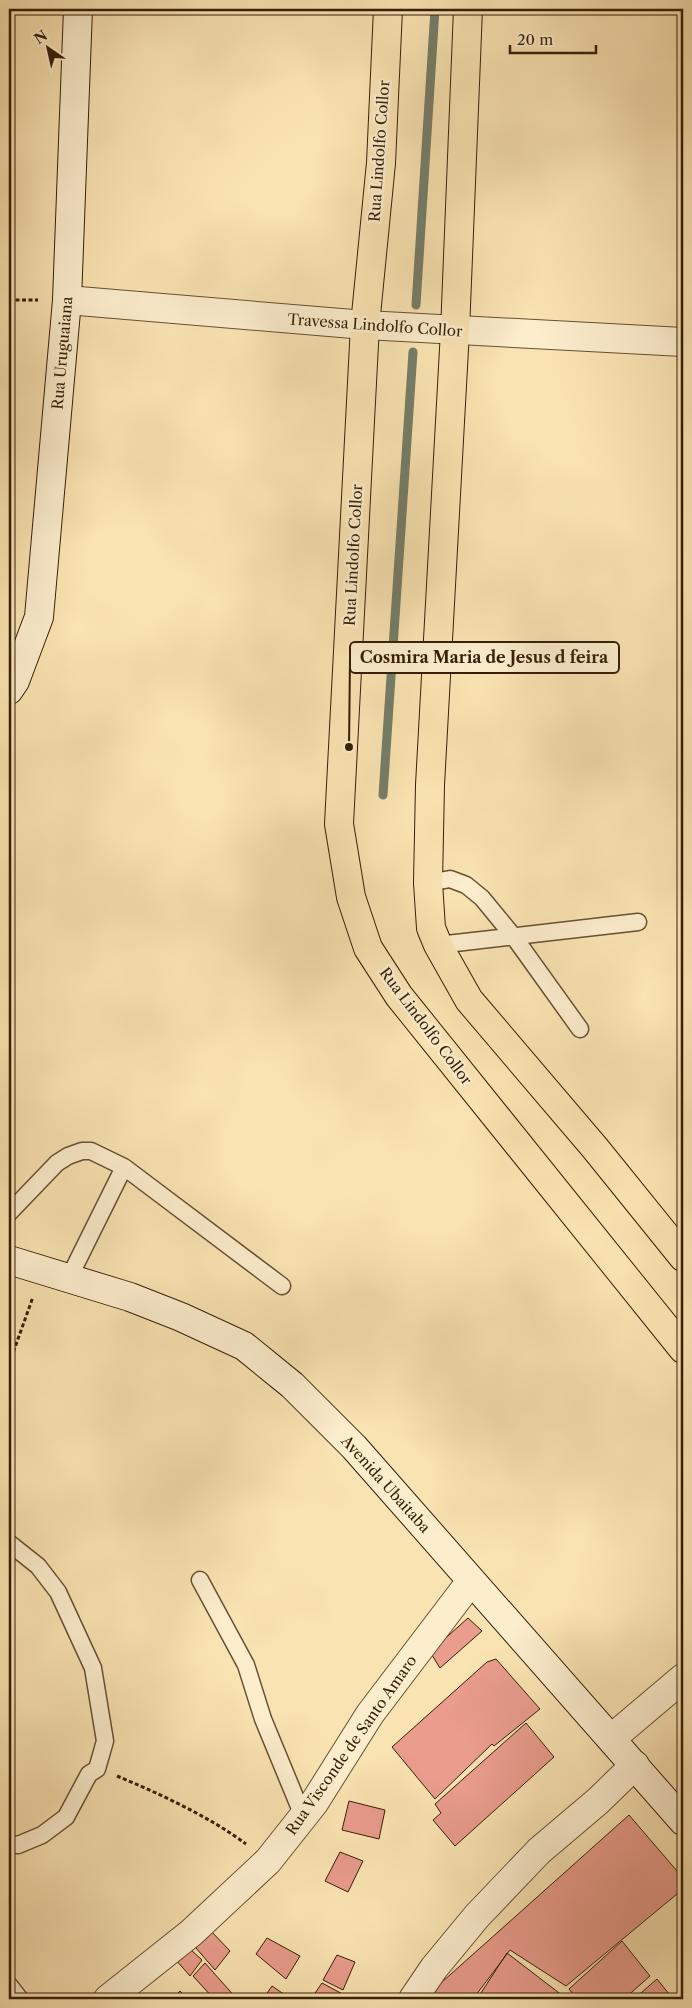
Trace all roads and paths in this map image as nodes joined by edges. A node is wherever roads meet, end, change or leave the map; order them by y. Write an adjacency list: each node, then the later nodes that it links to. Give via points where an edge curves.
1 (78, 9): 4 (street, Rua Uruguaiana)
2 (388, 9): 5 (main road, Rua Lindolfo Collor, via 380,163)
3 (468, 9): 6 (main road)
4 (67, 300): 5 (street, Travessa Lindolfo Collor); 8 (street, Rua Uruguaiana, via 39,617)
5 (365, 325): 6 (street, Travessa Lindolfo Collor); 21 (main road, Rua Lindolfo Collor, via 339,824 351,897 368,948 399,996)
6 (454, 331): 7 (street, Travessa Lindolfo Collor); 9 (main road, via 430,785)
7 (683, 342)
8 (9, 690)
9 (428, 883): 11 (lane, via 450,879 466,884); 12 (main road, via 431,928)
10 (638, 922): 11 (lane)
11 (514, 937): 12 (lane); 13 (lane)
12 (438, 945): 16 (main road, via 469,1000)
13 (580, 1029)
14 (124, 1167): 15 (lane, via 91,1151 68,1156); 19 (lane); 20 (lane)
15 (9, 1213)
16 (683, 1257)
17 (9, 1260): 18 (street, Avenida Ubaitaba)
18 (42, 1270): 19 (street, Avenida Ubaitaba); 22 (path)
19 (69, 1278): 25 (street, Avenida Ubaitaba, via 130,1296 244,1346 292,1384 354,1447)
20 (282, 1286)
21 (683, 1349)
22 (9, 1364)
23 (9, 1543): 29 (lane, via 38,1566 58,1592 93,1668 105,1741 96,1769)
24 (200, 1580): 30 (lane, via 246,1666 266,1727)
25 (471, 1581): 27 (street, Avenida Ubaitaba); 30 (street, Rua Visconde de Santo Amaro, via 370,1714)
26 (683, 1678): 27 (street)
27 (612, 1738): 28 (street, Avenida Ubaitaba)
28 (635, 1765): 31 (street, Avenida Ubaitaba); 37 (street, via 539,1851 477,1916)
29 (90, 1774): 32 (lane, via 66,1817 42,1835 18,1845); 33 (path, via 115,1776 157,1792 234,1835)
30 (303, 1816): 33 (street, Rua Visconde de Santo Amaro)
31 (683, 1821)
32 (9, 1844)
33 (268, 1861): 36 (street, Rua Visconde de Santo Amaro, via 191,1933)
34 (9, 1985): 35 (lane)
35 (20, 1999)
36 (108, 1999)
37 (413, 1999)

